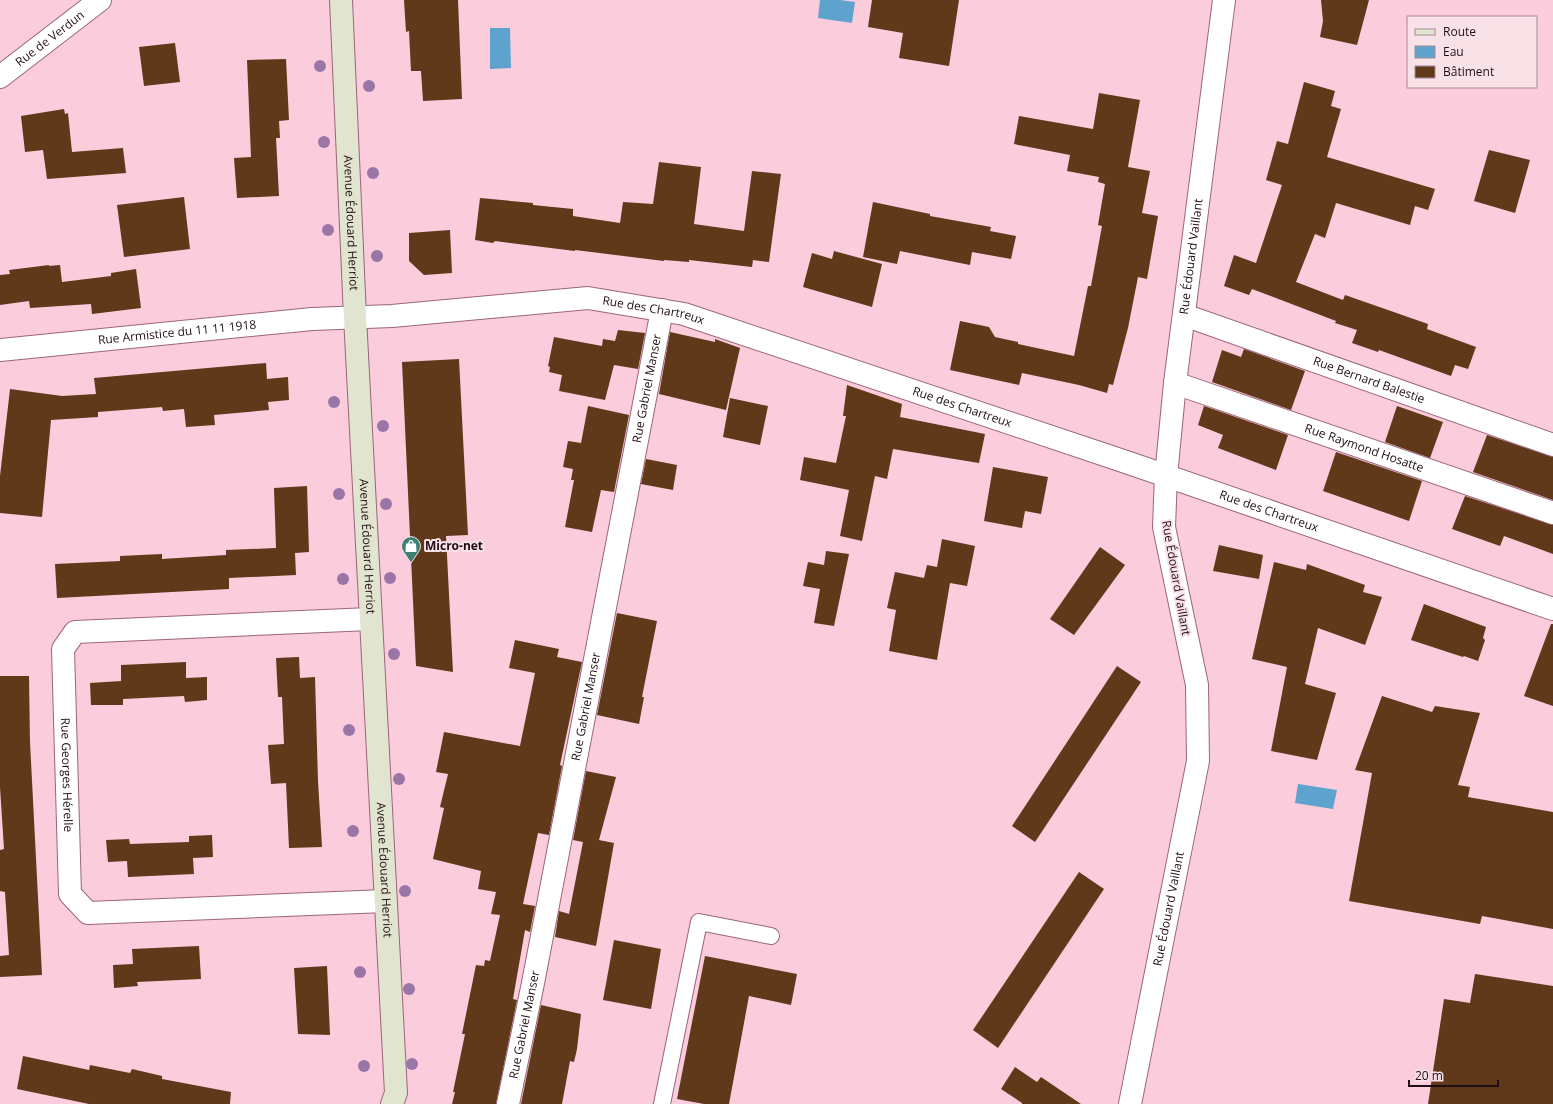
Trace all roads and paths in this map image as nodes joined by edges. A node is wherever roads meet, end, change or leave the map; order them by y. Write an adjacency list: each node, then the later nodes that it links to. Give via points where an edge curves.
1 (100, 0): 4 (street, Rue de Verdun)
2 (341, 0): 7 (street, Avenue Édouard Herriot)
3 (1224, 0): 6 (street, Rue Édouard Vaillant)
4 (0, 77)
5 (662, 310): 7 (street, Rue des Chartreux, via 588,298 392,316); 11 (street, Rue des Chartreux, via 684,314); 18 (street, Rue Gabriel Manser)
6 (1184, 315): 9 (street, Rue Édouard Vaillant); 10 (street, Rue Bernard Balestie)
7 (355, 317): 8 (street, Rue Armistice du 11 11 1918); 14 (street, Avenue Édouard Herriot)
8 (0, 350)
9 (1175, 383): 11 (street, Rue Édouard Vaillant); 12 (street, Rue Raymond Hosatte)
10 (1553, 445)
11 (1166, 476): 13 (street, Rue des Chartreux); 20 (street, Rue Édouard Vaillant, via 1164,527 1197,685 1198,760)
12 (1553, 513)
13 (1553, 609)
14 (370, 618): 15 (street, Avenue Édouard Herriot); 15 (street, Rue Georges Hérelle, via 75,632 63,649 70,894 88,913)
15 (385, 901): 17 (street, Avenue Édouard Herriot)
16 (771, 936): 19 (lane, via 699,922)
17 (396, 1100)
18 (508, 1104)
19 (662, 1104)
20 (1130, 1104)

